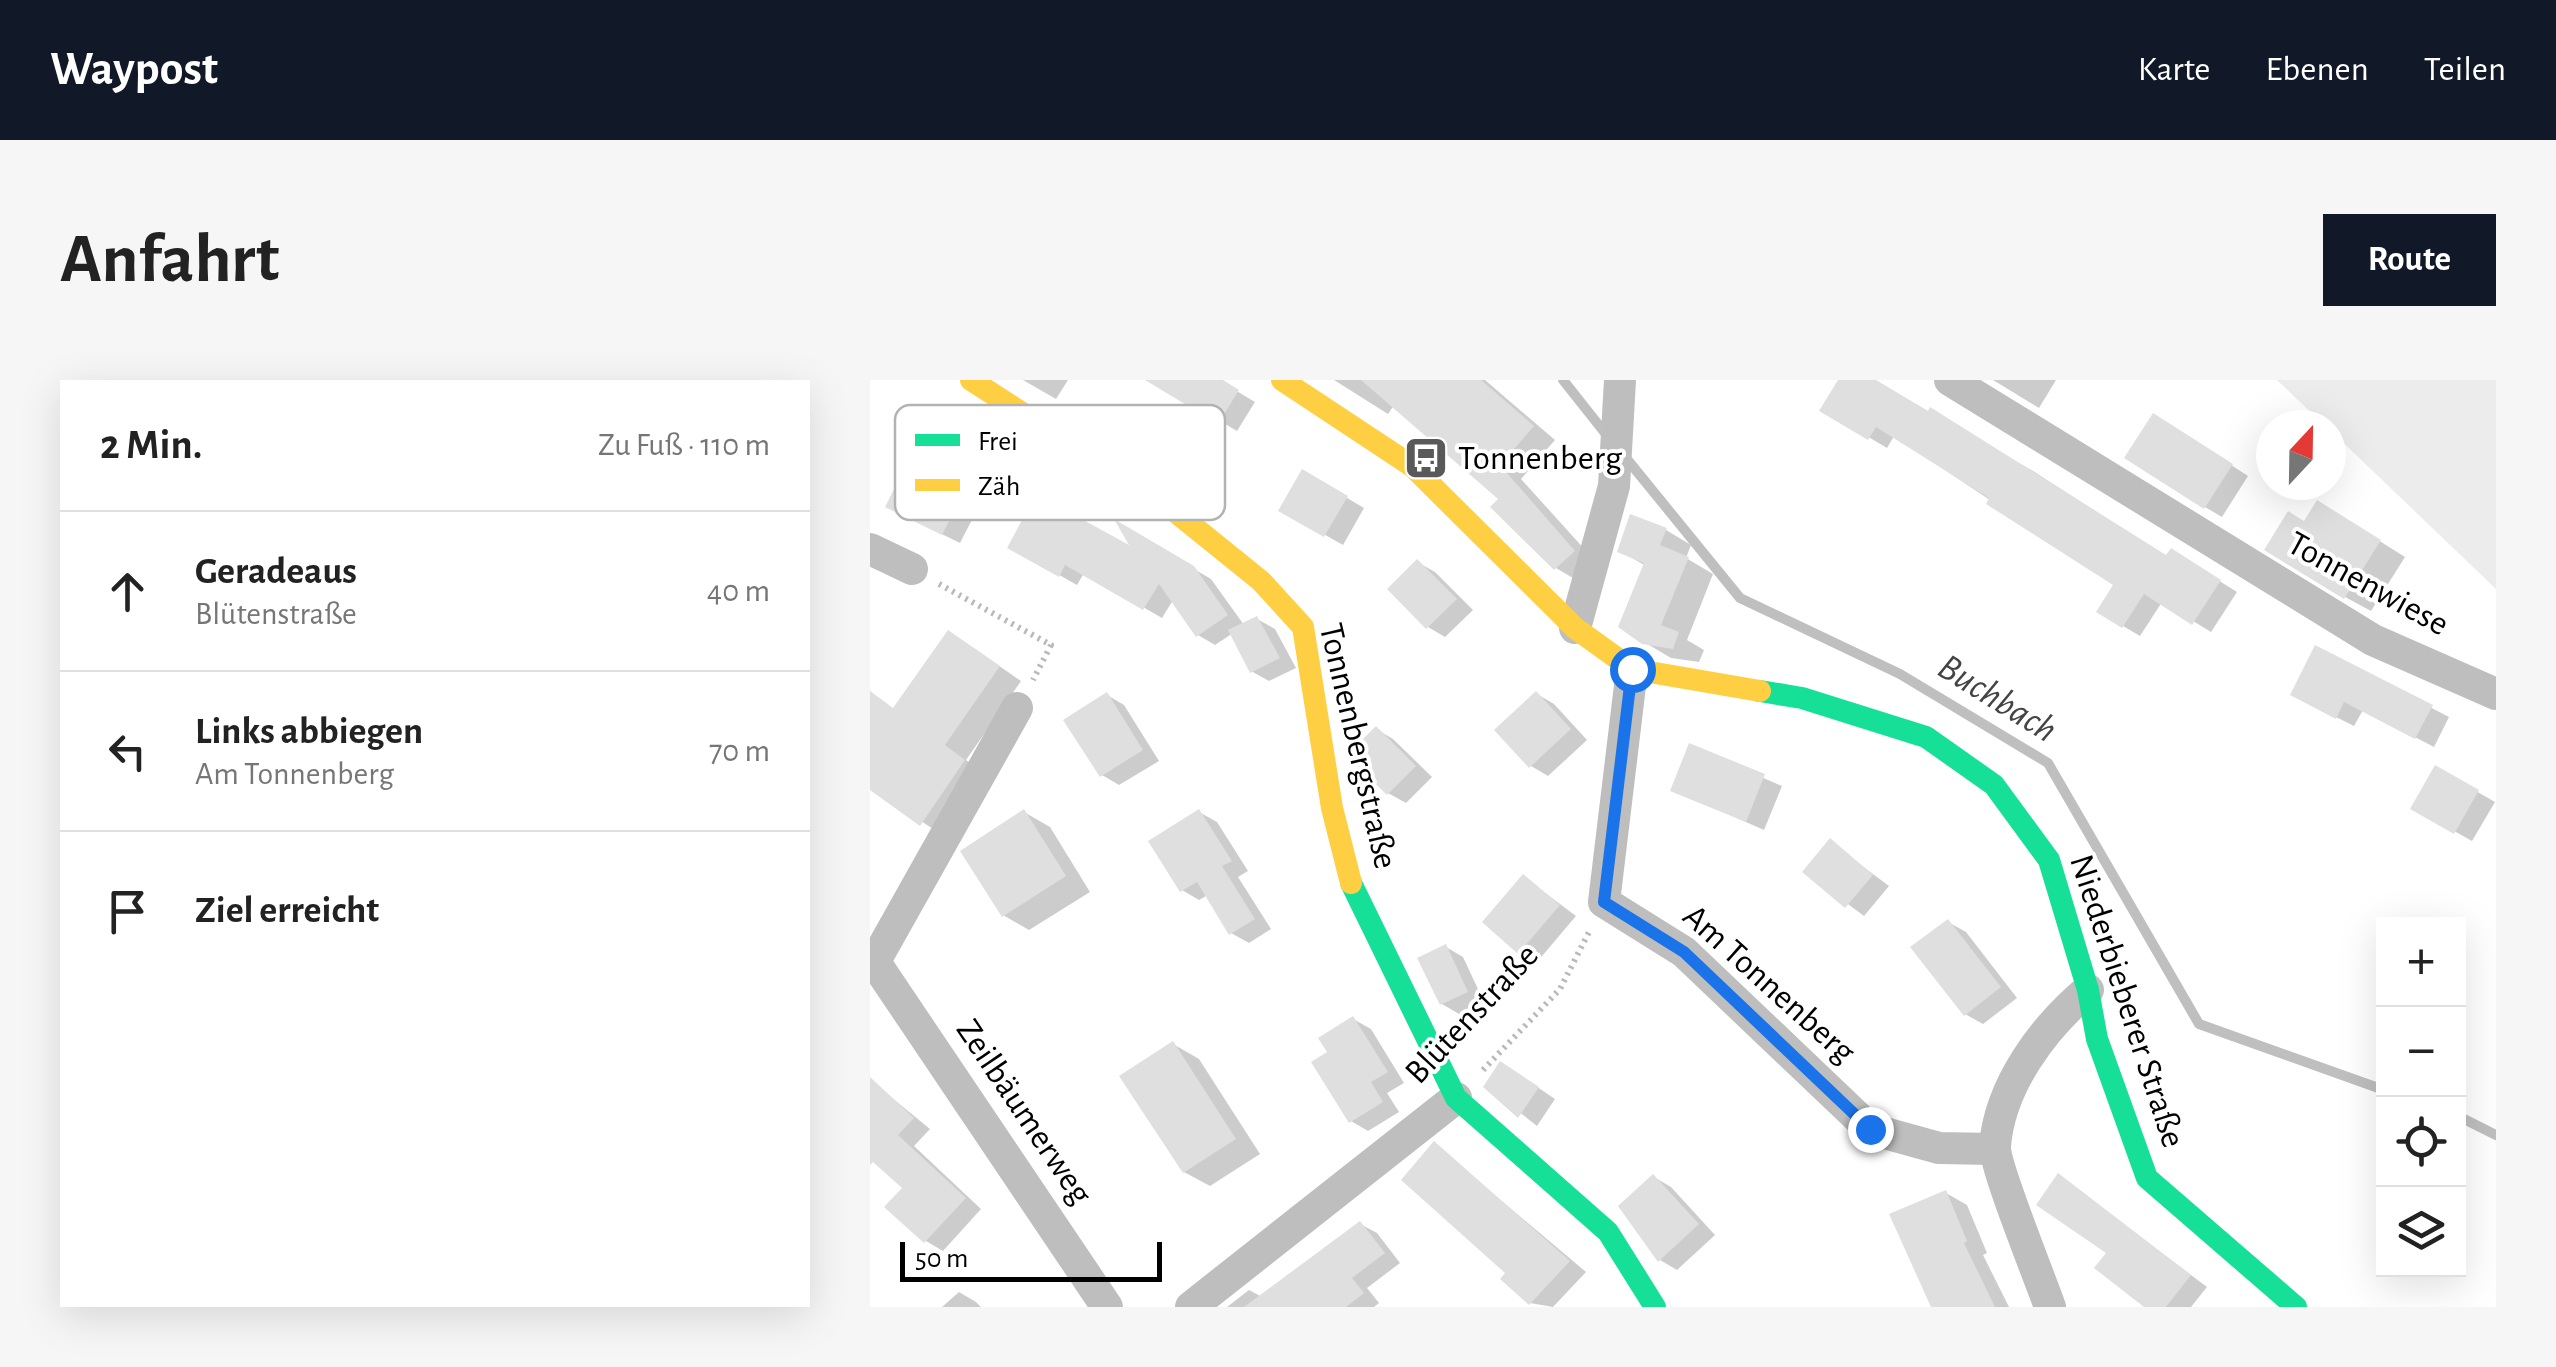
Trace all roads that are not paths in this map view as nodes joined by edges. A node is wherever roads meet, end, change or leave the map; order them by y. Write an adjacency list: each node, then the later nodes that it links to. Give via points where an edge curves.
1 (971, 380): 5 (street, Tonnenbergstraße)
2 (1282, 380): 9 (street, Niederbieberer Straße, via 1412,466)
3 (1620, 380): 9 (street, via 1614,486)
4 (1950, 380): 11 (street, Tonnenwiese, via 2373,640)
5 (1010, 405)
6 (1185, 520): 15 (street, Tonnenbergstraße, via 1261,581 1303,627 1350,882)
7 (870, 549): 8 (street)
8 (912, 569)
9 (1575, 628): 10 (street, Niederbieberer Straße)
10 (1632, 669): 14 (street, Niederbieberer Straße, via 1802,698 1926,737 1994,785 2049,860); 16 (street, Am Tonnenberg, via 1604,902 1684,952 1870,1129 1940,1148)
11 (2496, 694)
12 (1018, 708): 13 (street, Zeilbäumerweg)
13 (872, 958): 18 (street, Zeilbäumerweg)
14 (2088, 990): 16 (street, via 2057,1017 2015,1078); 21 (street, Niederbieberer Straße, via 2097,1039 2148,1178)
15 (1456, 1098): 17 (street, Tonnenbergstraße, via 1608,1232); 19 (street, Blütenstraße)
16 (1994, 1148): 20 (street)
17 (1645, 1302)
18 (1107, 1307)
19 (1192, 1307)
20 (2050, 1307)
21 (2296, 1307)

